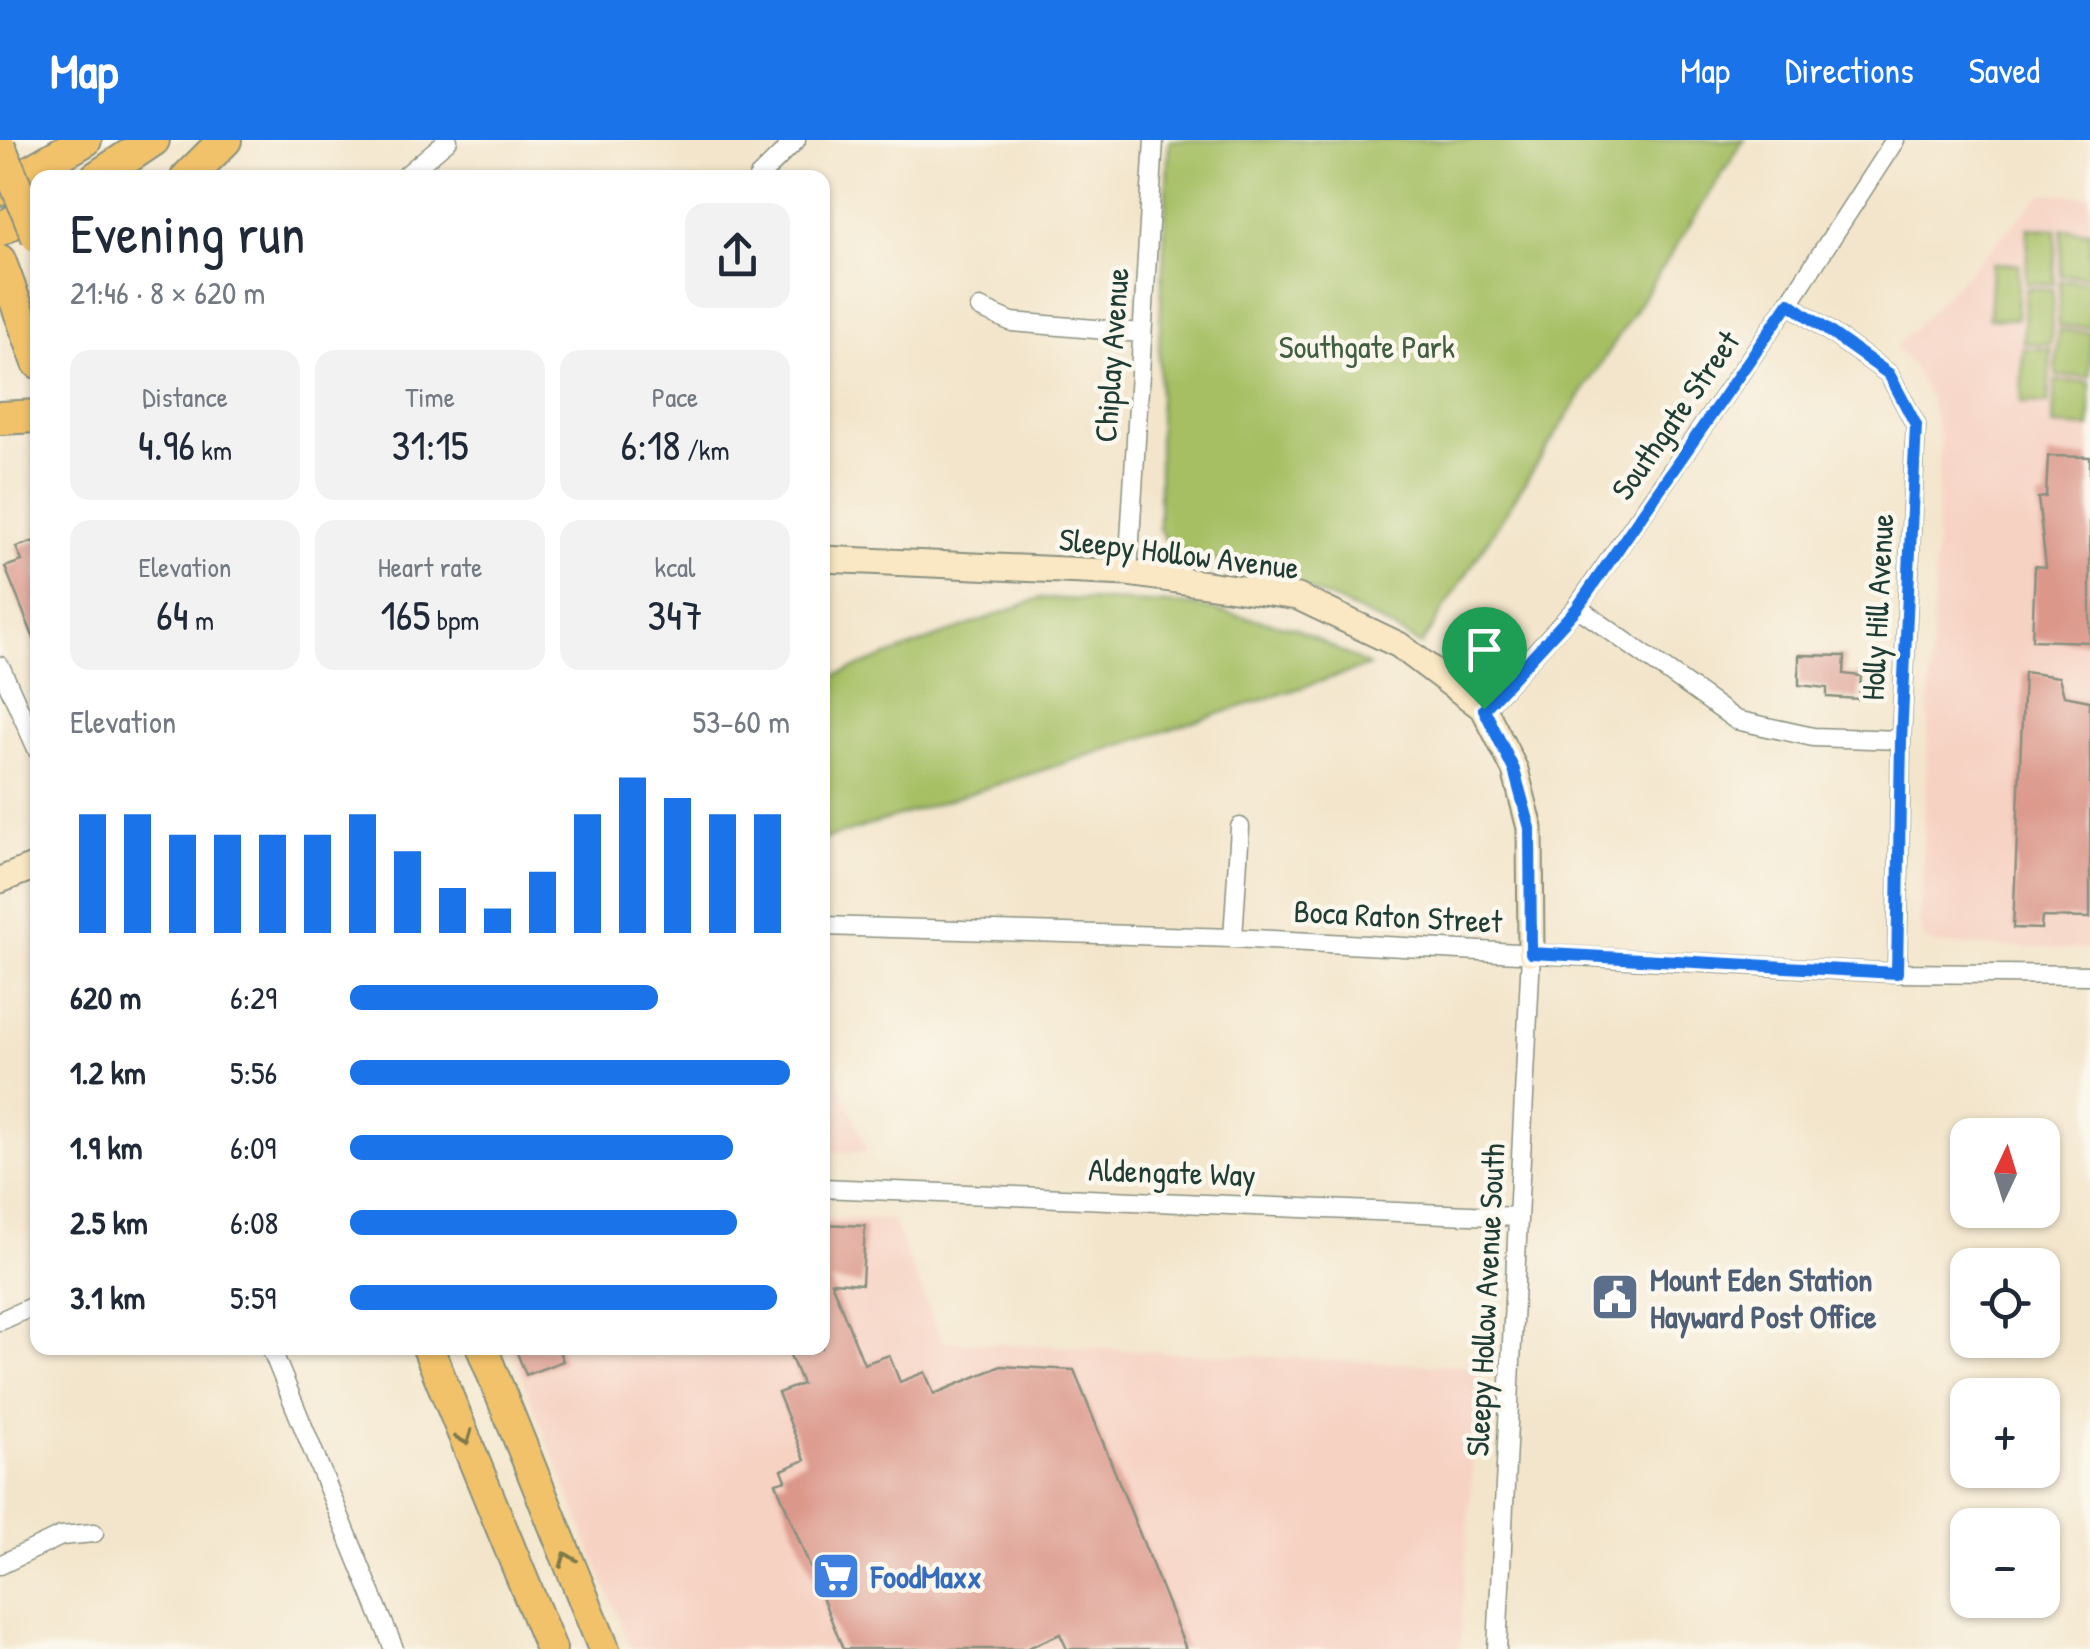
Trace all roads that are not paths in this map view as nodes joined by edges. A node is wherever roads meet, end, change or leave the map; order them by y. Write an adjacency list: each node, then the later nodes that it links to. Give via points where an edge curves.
1 (85, 140): 9 (highway)
2 (153, 140): 10 (highway)
3 (225, 140): 11 (highway)
4 (448, 140): 12 (street)
5 (796, 140): 13 (street)
6 (1154, 140): 22 (street, Chiplay Avenue)
7 (1895, 140): 20 (street, Southgate Street)
8 (0, 146): 17 (main road, bridge)
9 (32, 170)
10 (108, 170)
11 (195, 170)
12 (412, 170)
13 (766, 170)
14 (30, 171): 15 (highway)
15 (0, 188)
16 (30, 213): 18 (highway)
17 (30, 221)
18 (0, 229)
19 (0, 260): 23 (main road)
20 (1789, 303): 28 (street, Southgate Street); 32 (street, Holly Hill Avenue, via 1889,374 1916,425)
21 (980, 308): 22 (street, via 1012,322)
22 (1142, 333): 27 (street, Chiplay Avenue)
23 (30, 342)
24 (30, 416): 25 (highway)
25 (0, 418)
26 (830, 559): 27 (street, Sleepy Hollow Avenue)
27 (1128, 573): 30 (street, Sleepy Hollow Avenue, via 1298,596 1400,644)
28 (1577, 608): 30 (street, Southgate Street); 32 (street, via 1736,720 1813,737)
29 (0, 666): 31 (street)
30 (1484, 709): 38 (street, Sleepy Hollow Avenue, via 1514,770 1530,828)
31 (30, 733)
32 (1901, 740): 39 (street, Holly Hill Avenue)
33 (1240, 827): 37 (street)
34 (30, 867): 35 (street)
35 (0, 880)
36 (830, 926): 37 (street, Boca Raton Street)
37 (1232, 938): 38 (street, Boca Raton Street)
38 (1531, 953): 39 (street, Boca Raton Street); 42 (street, Sleepy Hollow Avenue South)
39 (1897, 973): 40 (street, Boca Raton Street)
40 (2090, 975)
41 (830, 1188): 42 (street, Aldengate Way)
42 (1518, 1217): 53 (street, Sleepy Hollow Avenue South)
43 (30, 1308): 44 (street)
44 (0, 1321)
45 (274, 1355): 50 (street)
46 (431, 1355): 51 (main road, one-way to 51)
47 (485, 1355): 52 (main road, one-way to 47)
48 (94, 1533): 49 (street, via 61,1536)
49 (0, 1565)
50 (394, 1649)
51 (552, 1649)
52 (604, 1649)
53 (1498, 1649)

